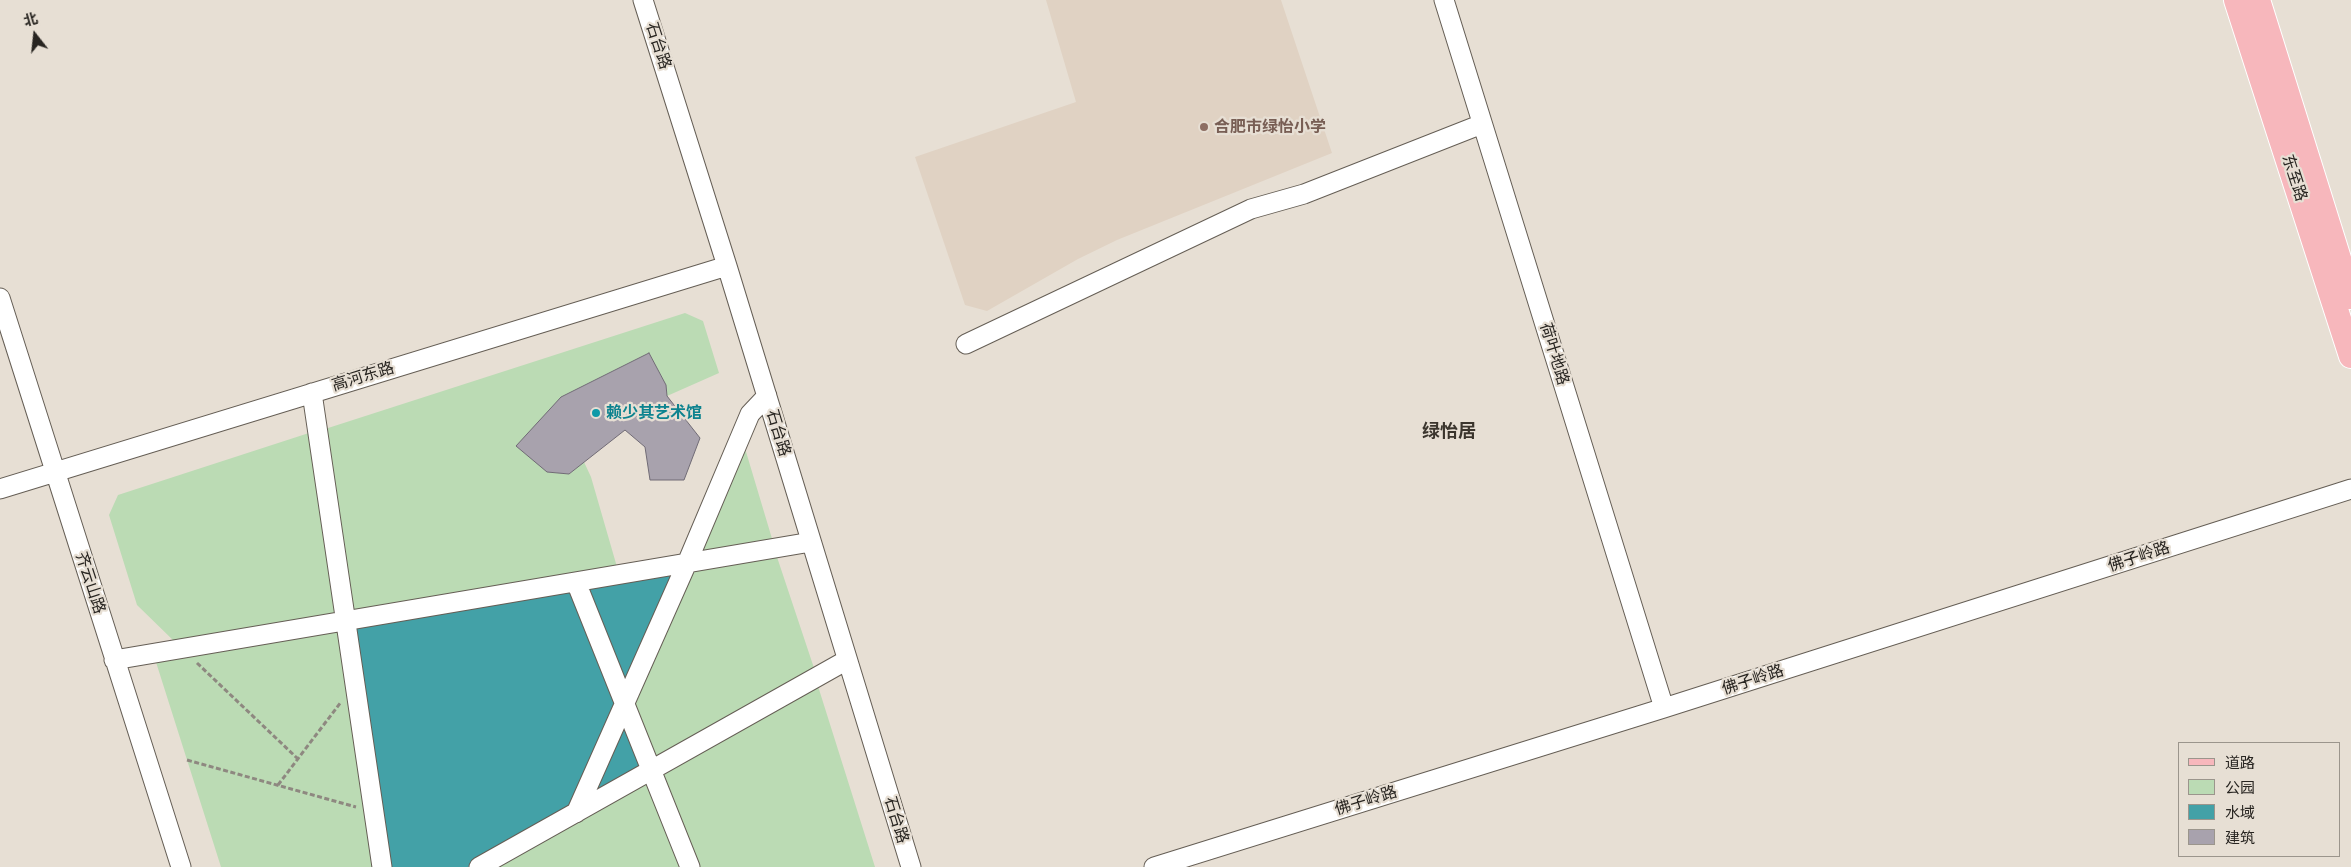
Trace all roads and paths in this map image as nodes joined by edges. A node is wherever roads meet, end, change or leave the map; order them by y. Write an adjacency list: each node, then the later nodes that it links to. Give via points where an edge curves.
1 (643, 0): 6 (street, 石台路)
2 (1444, 0): 5 (street, 荷叶地路)
3 (2236, 0): 10 (main road, 东至路)
4 (2258, 0): 7 (main road, 东至路)
5 (1482, 124): 9 (street, via 1304,194 1251,209); 25 (street, 荷叶地路)
6 (727, 266): 11 (street, 高河东路); 12 (street, 石台路)
7 (2351, 297)
8 (0, 298): 13 (street, 齐云山路)
9 (966, 344)
10 (2351, 356)
11 (312, 393): 13 (street, 高河东路); 19 (street)
12 (767, 396): 16 (street, 石台路); 17 (street, via 750,414)
13 (54, 472): 14 (street, 高河东路); 21 (street, 齐云山路)
14 (0, 489)
15 (2351, 489): 25 (street, 佛子岭路)
16 (811, 542): 17 (street); 22 (street, 石台路)
17 (687, 563): 18 (street); 24 (street)
18 (576, 582): 19 (street); 24 (street)
19 (346, 621): 20 (street); 33 (street)
20 (184, 649): 21 (street); 26 (path)
21 (114, 660): 32 (street, 齐云山路)
22 (847, 660): 28 (street); 36 (street, 石台路)
23 (343, 699): 26 (path)
24 (623, 703): 28 (street); 31 (street)
25 (1664, 708): 37 (street, 佛子岭路)
26 (298, 759): 29 (path)
27 (188, 760): 29 (path)
28 (650, 771): 31 (street); 35 (street)
29 (278, 785): 30 (path)
30 (358, 807)
31 (576, 813): 34 (street)
32 (181, 867)
33 (382, 867)
34 (480, 867)
35 (690, 867)
36 (911, 867)
37 (1154, 867)

